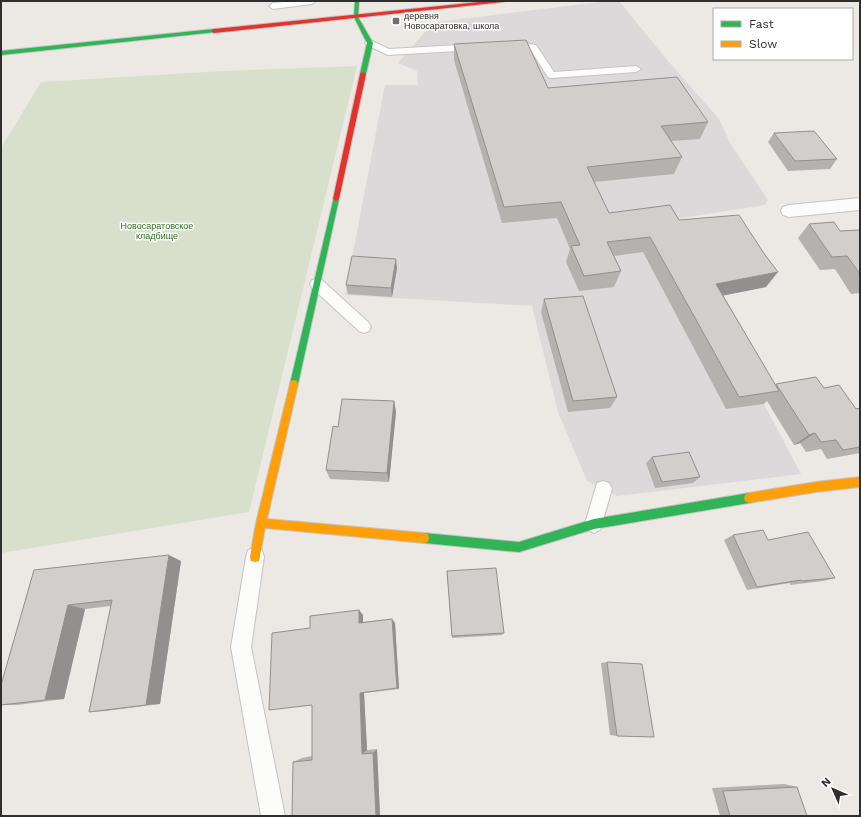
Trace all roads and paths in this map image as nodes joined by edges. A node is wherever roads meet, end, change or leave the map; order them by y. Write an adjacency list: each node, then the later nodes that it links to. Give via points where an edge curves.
1 (312, 1): 4 (lane)
2 (357, 1): 5 (street)
3 (503, 1): 5 (street)
4 (273, 6)
5 (356, 17): 6 (street); 7 (street)
6 (370, 43): 8 (lane, via 388,52 520,44 533,48 551,75); 11 (street)
7 (1, 53)
8 (636, 69)
9 (860, 204): 10 (street)
10 (789, 211)
11 (317, 284): 12 (lane); 15 (street)
12 (364, 327)
13 (860, 482): 16 (street)
14 (603, 488): 16 (lane)
15 (261, 523): 16 (street, via 518,547); 17 (street)
16 (594, 524)
17 (255, 557): 18 (lane, via 241,648)
18 (273, 816)

